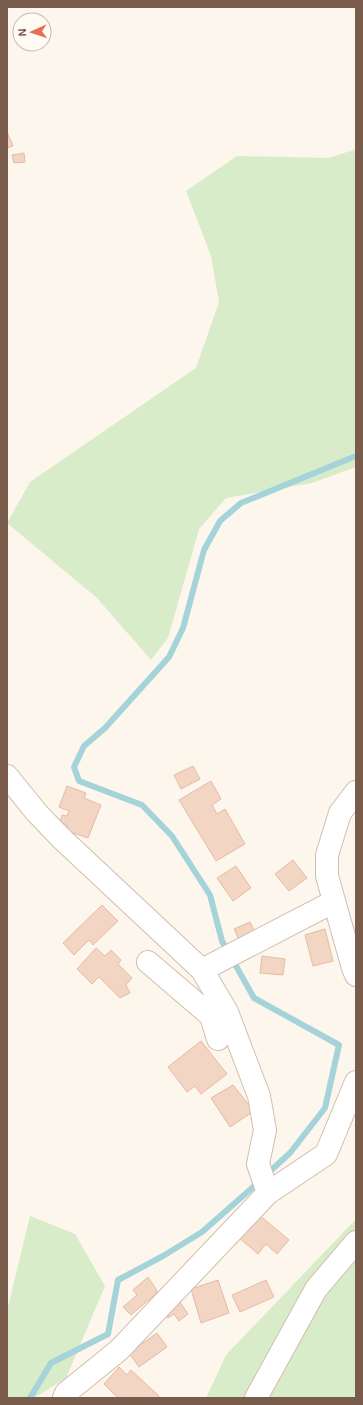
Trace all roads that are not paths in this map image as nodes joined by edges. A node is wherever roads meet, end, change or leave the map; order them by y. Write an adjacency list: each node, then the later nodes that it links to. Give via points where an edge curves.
1 (7, 776): 5 (street, via 61,838)
2 (356, 792): 3 (street, via 340,813 327,855 327,876)
3 (334, 902): 5 (street); 6 (street)
4 (148, 962): 7 (street)
5 (209, 967): 7 (street)
6 (356, 975)
7 (216, 1009): 8 (street); 10 (street, via 227,1012 259,1096 265,1130 258,1164)
8 (218, 1039)
9 (356, 1082): 10 (street, via 326,1154)
10 (267, 1189): 12 (street, via 119,1350)
11 (356, 1242): 13 (street, via 316,1289)
12 (64, 1398)
13 (256, 1398)

